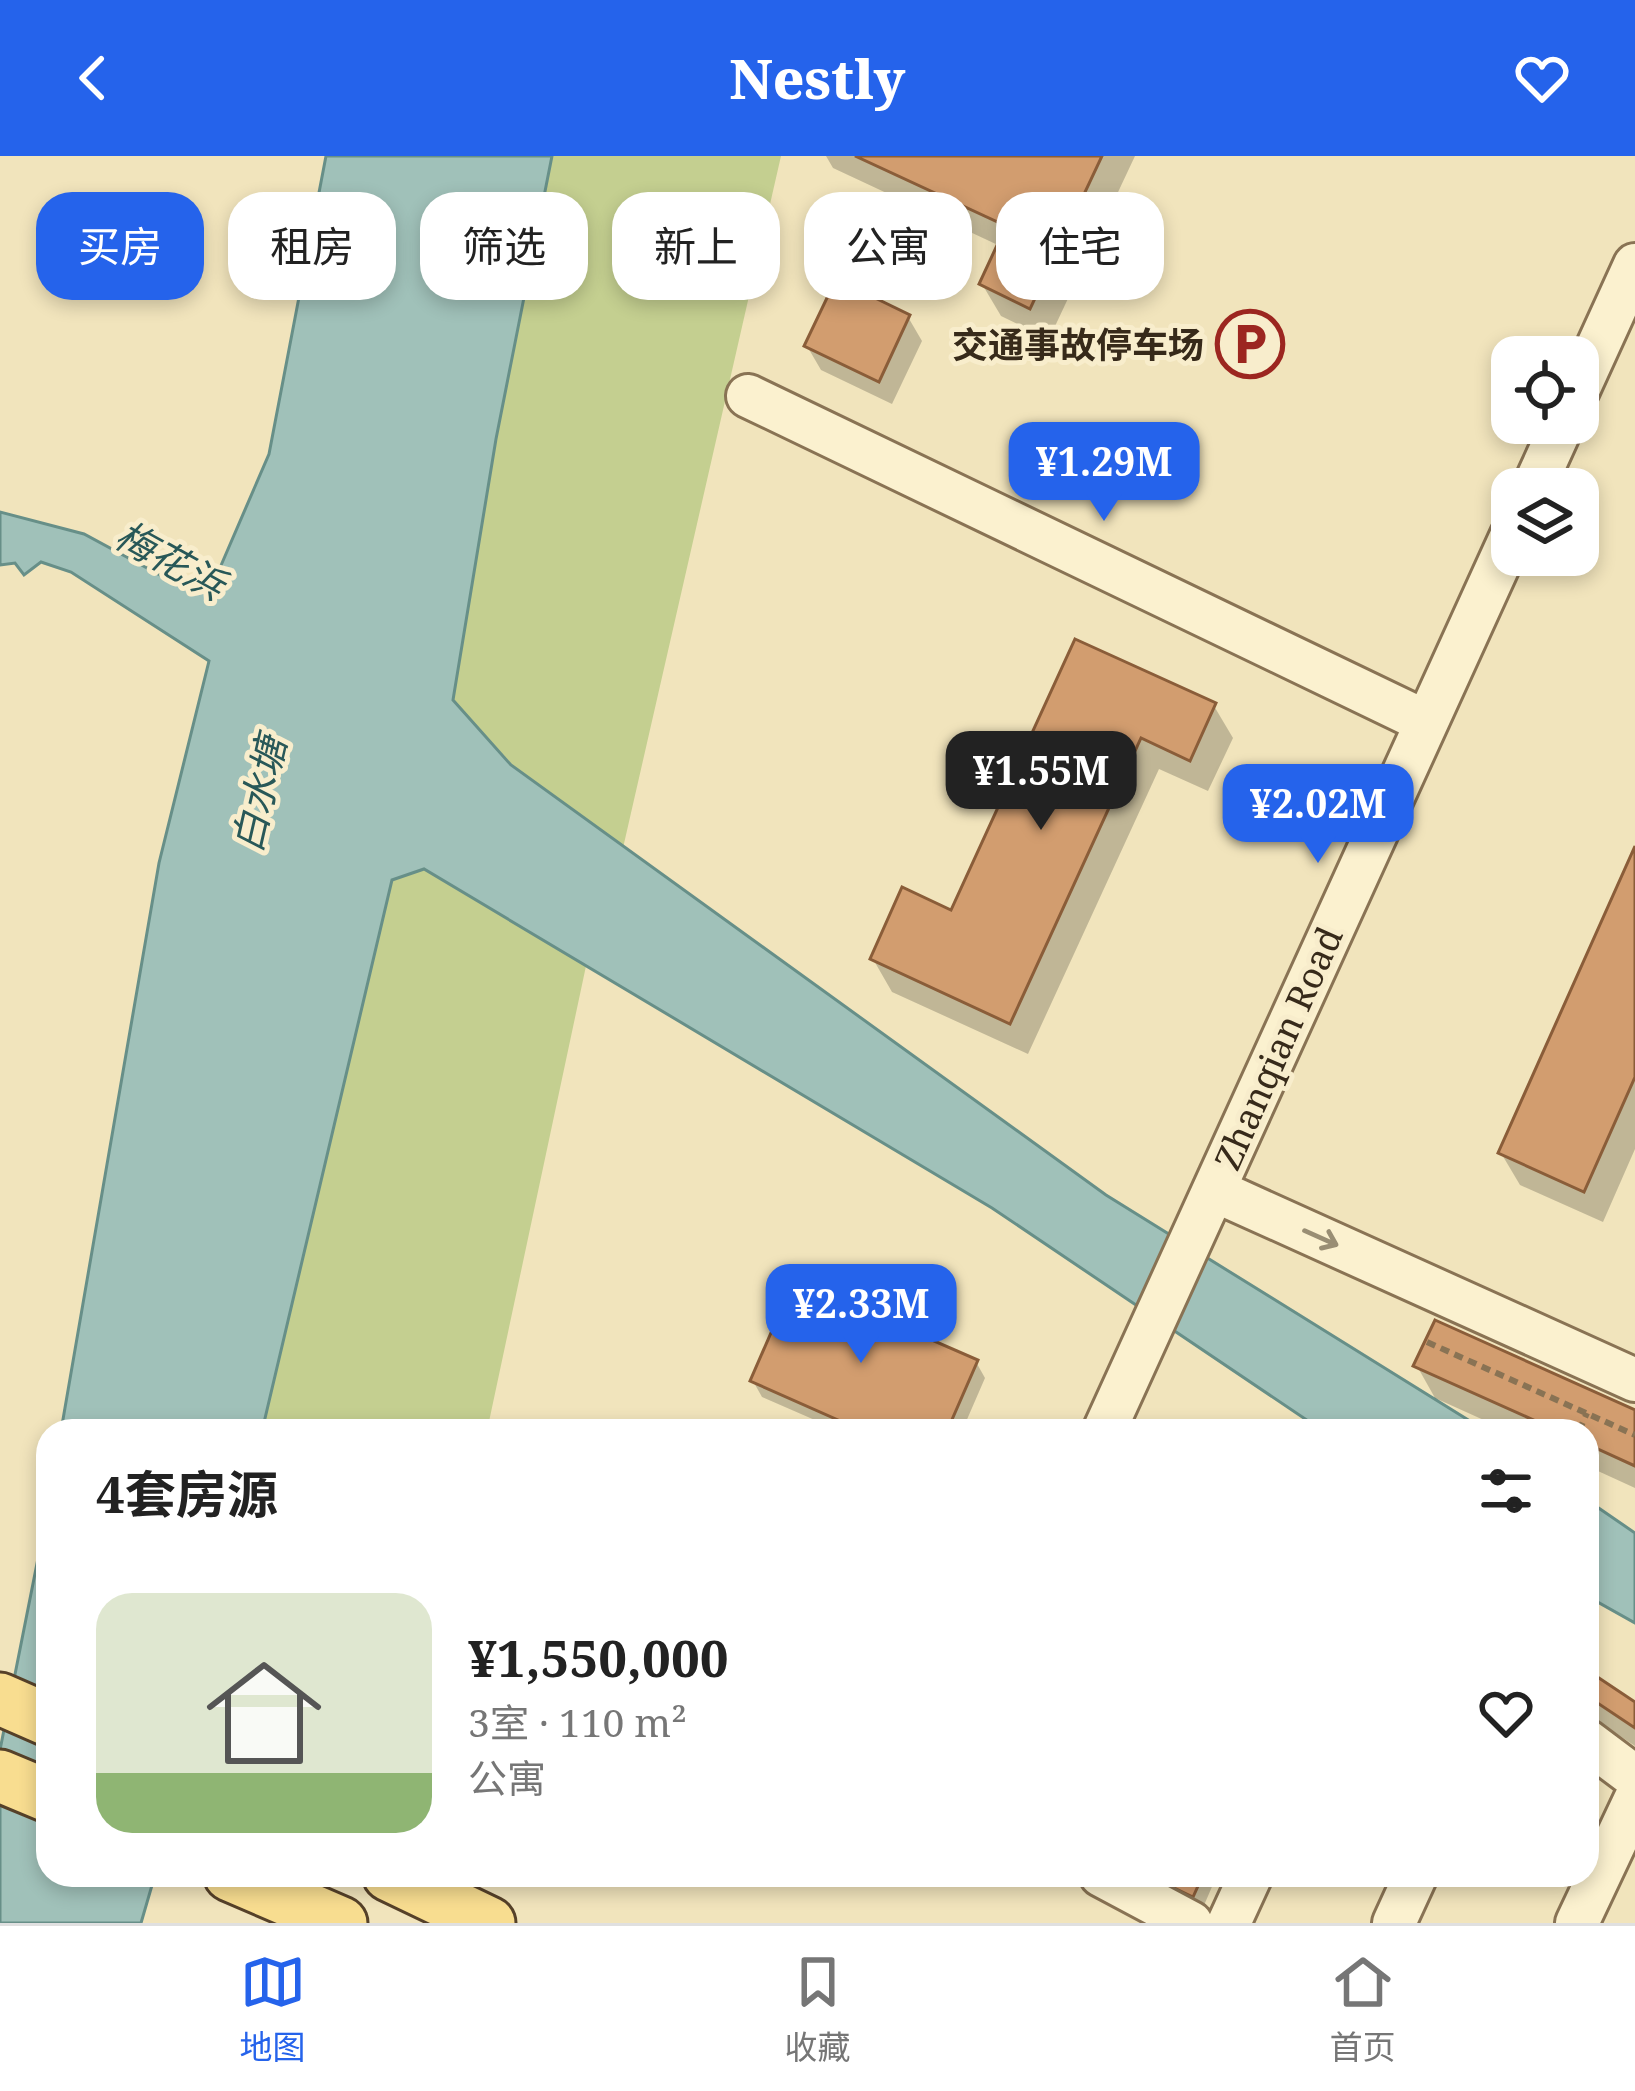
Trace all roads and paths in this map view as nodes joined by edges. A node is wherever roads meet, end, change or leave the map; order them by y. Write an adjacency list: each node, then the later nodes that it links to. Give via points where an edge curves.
1 (1635, 266): 2 (street)
2 (1599, 344)
3 (748, 396): 5 (street)
4 (1493, 576): 5 (street, Zhanqian Road)
5 (1426, 722): 6 (street, Zhanqian Road)
6 (1214, 1190): 8 (street, one-way to 8); 10 (street, Zhanqian Road)
7 (1427, 1342): 9 (path)
8 (1635, 1380)
9 (1587, 1414): 11 (path); 12 (path)
10 (1109, 1419)
11 (1585, 1419)
12 (1598, 1419)
13 (1599, 1419): 14 (path)
14 (1635, 1435)
15 (0, 1700): 16 (main road)
16 (36, 1715)
17 (1599, 1750): 19 (street)
18 (0, 1775): 20 (main road)
19 (1635, 1777)
20 (36, 1791)
21 (1635, 1800): 22 (street)
22 (1599, 1876)
23 (258, 1887): 29 (main road)
24 (414, 1887): 30 (main road)
25 (1124, 1887): 31 (street)
26 (1246, 1887): 32 (street)
27 (1410, 1887): 33 (street)
28 (1594, 1887): 34 (street)
29 (341, 1923)
30 (489, 1923)
31 (1191, 1923)
32 (1229, 1923)
33 (1394, 1923)
34 (1577, 1923)

